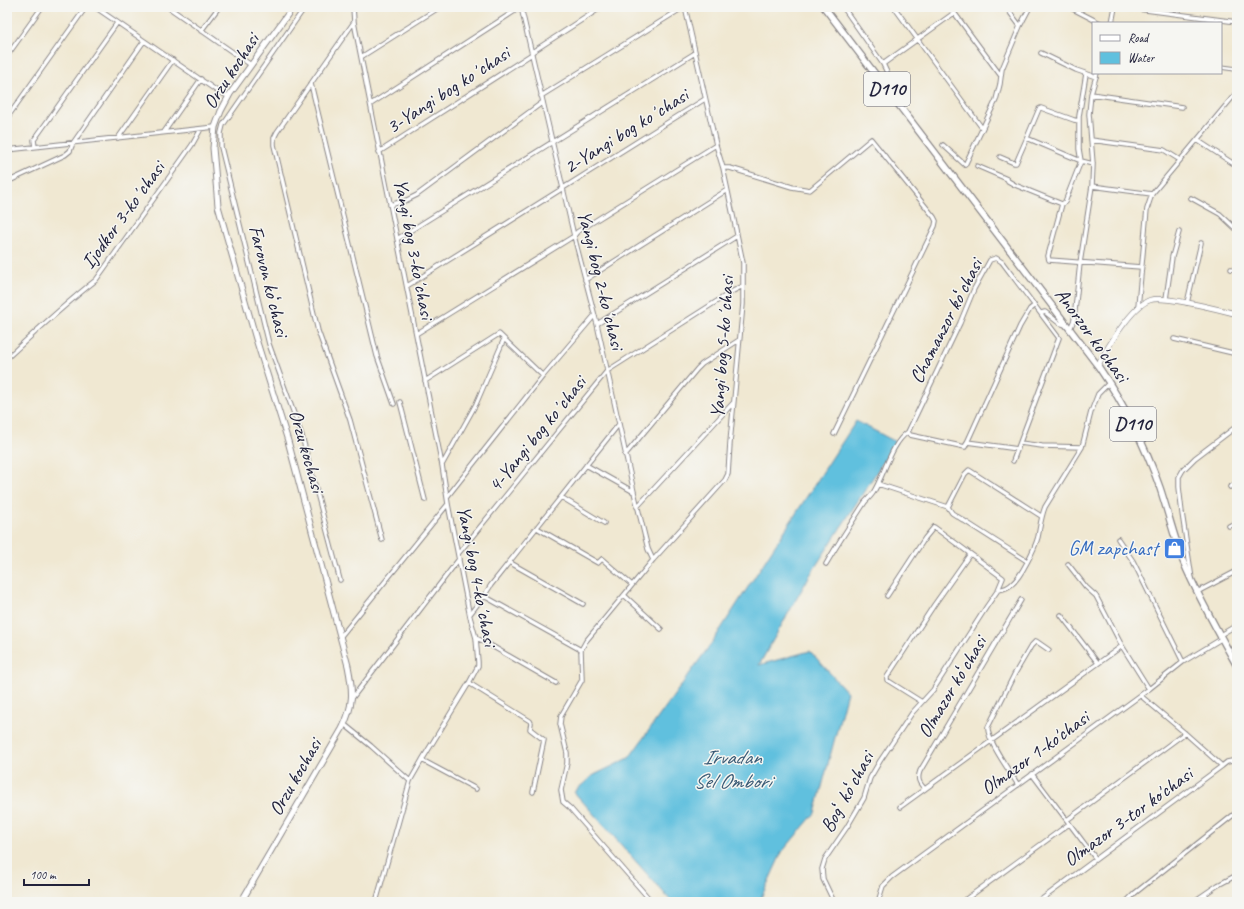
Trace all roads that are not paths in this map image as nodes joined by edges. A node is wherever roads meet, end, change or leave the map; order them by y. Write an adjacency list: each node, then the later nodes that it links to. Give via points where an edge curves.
1 (42, 7): 35 (street)
2 (86, 7): 56 (street)
3 (95, 7): 27 (street)
4 (168, 7): 29 (street)
5 (219, 7): 29 (street)
6 (293, 7): 39 (main road, Orzu kochasi)
7 (305, 7): 163 (street, Farovon koʻchasi, via 223,125 221,147 269,344 302,436)
8 (440, 7): 36 (street)
9 (521, 7): 32 (street, Yangi bog 2-koʼchasi); 54 (street, 3-Yangi bog koʼchasi)
10 (602, 7): 32 (street)
11 (684, 7): 33 (street, Yangi bog 5-koʼchasi); 50 (street)
12 (824, 7): 51 (main road, D110)
13 (843, 7): 38 (street)
14 (894, 7): 30 (street)
15 (950, 7): 22 (street)
16 (1006, 7): 28 (street)
17 (1030, 7): 28 (street)
18 (1069, 7): 24 (street)
19 (1115, 7): 25 (street)
20 (1123, 7): 26 (street)
21 (355, 8): 23 (street, Yangi bog 3-koʼchasi)
22 (954, 13): 30 (street); 44 (street)
23 (354, 22): 36 (street, Yangi bog 3-koʼchasi); 46 (street, Farovon koʻchasi)
24 (1098, 22)
25 (1112, 22)
26 (1237, 22)
27 (117, 23): 31 (street); 70 (street, via 34,140)
28 (1020, 26): 44 (street)
29 (202, 31): 39 (street)
30 (917, 39): 38 (street); 59 (street)
31 (144, 41): 37 (street); 67 (street)
32 (532, 53): 50 (street, Yangi bog 2-koʼchasi); 72 (street, 3-Yangi bog koʼchasi)
33 (695, 53): 52 (street, Yangi bog 5-koʼchasi); 66 (street, 2-Yangi bog koʼchasi)
34 (1041, 53): 42 (street)
35 (7, 56)
36 (361, 57): 54 (street, Yangi bog 3-koʼchasi)
37 (173, 60): 45 (street); 62 (street)
38 (883, 64): 51 (street, via 891,81)
39 (251, 65): 49 (main road, Orzu kochasi)
40 (1222, 67): 41 (street)
41 (1236, 69)
42 (1086, 74): 43 (street); 57 (street)
43 (1096, 75): 48 (street)
44 (1001, 76): 59 (street, via 996,100)
45 (201, 79): 49 (street, via 220,93); 61 (street)
46 (311, 84): 124 (street, via 377,356); 153 (street, Farovon koʻchasi, via 277,132 274,145 318,331 350,420)
47 (1237, 92): 65 (street)
48 (1092, 94): 55 (street); 64 (street, via 1089,114)
49 (229, 96): 58 (main road, Orzu kochasi)
50 (541, 96): 53 (street, Yangi bog 2-koʼchasi)
51 (892, 96): 109 (main road, Anorzor ko'chasi / D110)
52 (705, 99): 68 (street, Yangi bog 5-koʼchasi); 82 (street, 2-Yangi bog koʼchasi)
53 (542, 102): 66 (street, Yangi bog 2-koʼchasi); 87 (street, via 417,195)
54 (371, 104): 72 (street, Yangi bog 3-koʼchasi)
55 (1182, 107)
56 (7, 118)
57 (1079, 121): 63 (street, via 1041,108); 75 (street)
58 (215, 127): 60 (street); 177 (main road, Orzu kochasi, via 213,148 218,206 288,441)
59 (982, 128): 69 (street, via 965,165)
60 (201, 129): 61 (street); 116 (street, Ijodkor 3-koʼchasi, via 96,280)
61 (164, 132): 62 (street)
62 (118, 138): 67 (street)
63 (1026, 140): 73 (street, via 1016,163); 75 (street, via 1029,139)
64 (1091, 140): 74 (street, via 1164,150); 76 (street)
65 (1197, 140): 74 (street); 78 (street)
66 (552, 142): 82 (street, Yangi bog 2-koʼchasi); 92 (street)
67 (73, 143): 70 (street); 80 (street, via 65,155)
68 (716, 145): 79 (street, Yangi bog 5-koʼchasi); 90 (street)
69 (943, 145)
70 (35, 147): 71 (street)
71 (7, 150)
72 (380, 152): 87 (street, Yangi bog 3-koʼchasi)
73 (1000, 157)
74 (1180, 160): 84 (street)
75 (1080, 161): 76 (street); 86 (street)
76 (1093, 164): 81 (street)
77 (977, 166): 86 (street)
78 (1237, 166)
79 (723, 168): 83 (street, Yangi bog 5-koʼchasi); 128 (street, via 810,190 871,139 936,221)
80 (7, 182)
81 (1092, 186): 84 (street); 94 (street)
82 (563, 189): 90 (street, Yangi bog 2-koʼchasi); 99 (street)
83 (727, 190): 91 (street, Yangi bog 5-koʼchasi); 98 (street)
84 (1152, 194): 95 (street, via 1147,209)
85 (1191, 198): 88 (street, via 1220,214)
86 (1062, 204): 94 (street, via 1049,260)
87 (390, 205): 92 (street, Yangi bog 3-koʼchasi)
88 (1237, 230)
89 (1179, 232): 101 (street, via 1172,257)
90 (574, 236): 98 (street, Yangi bog 2-koʼchasi); 111 (street)
91 (737, 236): 100 (street, Yangi bog 5-koʼchasi, via 743,263); 108 (street)
92 (397, 239): 99 (street, Yangi bog 3-koʼchasi)
93 (1201, 243): 102 (street)
94 (1080, 263): 95 (street); 110 (street, via 1074,320)
95 (1141, 267): 104 (street)
96 (1231, 269): 97 (street)
97 (1237, 270)
98 (585, 280): 107 (street, Yangi bog 2-koʼchasi)
99 (406, 286): 111 (street, Yangi bog 3-koʼchasi)
100 (743, 286): 114 (street, Yangi bog 5-koʼchasi); 118 (street)
101 (1166, 299): 102 (street); 104 (street, via 1151,299)
102 (1187, 303): 106 (street)
103 (1035, 305): 105 (street, Chamanzor koʻchasi); 127 (street, Chamanzor koʻchasi, via 998,259 990,260); 129 (street, via 1020,326)
104 (1138, 307): 117 (street, via 1114,338)
105 (1041, 313): 109 (street, via 1045,312); 130 (street, Chamanzor koʻchasi, via 1058,335 1058,342)
106 (1237, 314)
107 (594, 316): 108 (street, Yangi bog 2-koʼchasi); 119 (street, 4-Yangi bog koʼchasi)
108 (597, 324): 118 (street, Yangi bog 2-koʼchasi)
109 (1066, 325): 110 (main road, Anorzor ko'chasi / D110)
110 (1070, 330): 117 (main road, Anorzor ko'chasi / D110)
111 (416, 334): 120 (street, Yangi bog 3-koʼchasi)
112 (504, 339): 119 (street); 120 (street, via 497,335); 135 (street, via 476,404)
113 (1174, 339): 115 (street)
114 (740, 340): 123 (street, Yangi bog 5-koʼchasi); 133 (street, via 697,369)
115 (1237, 354)
116 (7, 358)
117 (1098, 366): 121 (main road, Anorzor ko'chasi / D110)
118 (608, 371): 125 (street, Yangi bog 2-koʼchasi); 154 (street, 4-Yangi bog koʼchasi)
119 (543, 376): 141 (street, 4-Yangi bog koʼchasi)
120 (425, 382): 135 (street, Yangi bog 3-koʼchasi)
121 (1109, 383): 131 (street, via 1098,394); 164 (main road, Anorzor ko'chasi / D110, via 1147,455)
122 (400, 402): 143 (street)
123 (733, 403): 146 (street); 157 (street, Yangi bog 5-koʼchasi, via 727,477)
124 (394, 404)
125 (619, 424): 133 (street, Yangi bog 2-koʼchasi); 136 (street)
126 (1237, 426): 164 (street, via 1195,458 1180,477 1182,513)
127 (908, 432): 129 (street, via 910,436 965,447); 138 (street, Chamanzor koʻchasi, via 903,435 886,463)
128 (834, 434)
129 (967, 442): 132 (street)
130 (1020, 443): 131 (street); 132 (street, Chamanzor koʻchasi)
131 (1082, 447): 147 (street)
132 (1018, 449): 134 (street, Chamanzor koʻchasi)
133 (625, 455): 140 (street, Yangi bog 2-koʼchasi)
134 (1013, 461)
135 (442, 465): 141 (street, Yangi bog 3-koʼchasi)
136 (586, 465): 140 (street); 142 (street)
137 (1237, 482): 139 (street)
138 (878, 484): 145 (street); 160 (street, Chamanzor koʻchasi)
139 (1230, 487)
140 (634, 492): 146 (street, Yangi bog 2-koʼchasi)
141 (447, 497): 144 (street, Yangi bog 4-koʼchasi)
142 (561, 497): 149 (street); 151 (street)
143 (425, 500)
144 (448, 504): 154 (street, Yangi bog 4-koʼchasi); 177 (street)
145 (948, 506): 147 (street, via 969,470); 158 (street, via 952,513)
146 (637, 507): 157 (street, Yangi bog 2-koʼchasi)
147 (1041, 516): 158 (street, via 1036,543)
148 (1237, 522): 150 (street)
149 (604, 523)
150 (1229, 526)
151 (537, 528): 159 (street); 165 (street, via 598,563 602,559)
152 (1118, 539): 183 (street, via 1133,561)
153 (382, 540)
154 (458, 554): 156 (street, Yangi bog 4-koʼchasi)
155 (970, 554): 166 (street, via 1003,578); 170 (street, via 933,527); 191 (street, via 887,677 887,680)
156 (459, 559): 173 (street, Yangi bog 4-koʼchasi); 190 (street)
157 (652, 560): 165 (street, Yangi bog 5-koʼchasi)
158 (1027, 560): 166 (street, via 1014,583 1008,588)
159 (509, 562): 169 (street); 172 (street)
160 (826, 564)
161 (1068, 564): 180 (street, via 1096,596)
162 (1237, 571): 167 (street)
163 (340, 580)
164 (1193, 584): 167 (main road, Anorzor ko'chasi / D110)
165 (632, 585): 168 (street, Yangi bog 5-koʼchasi)
166 (998, 590): 191 (street, Bogʻ koʻchasi, via 933,690)
167 (1197, 592): 178 (main road, Anorzor ko'chasi / D110)
168 (624, 595): 176 (street); 181 (street, Yangi bog 5-koʼchasi)
169 (484, 596): 173 (street); 181 (street)
170 (887, 596)
171 (1021, 600): 202 (street, Olmazor koʻchasi, via 920,771 918,782)
172 (583, 604)
173 (470, 614): 179 (street, Yangi bog 4-koʼchasi)
174 (1061, 615): 184 (street)
175 (1237, 625): 178 (street, Olmazor 1-ko'chasi)
176 (661, 629)
177 (340, 636): 190 (main road, Orzu kochasi, via 350,673)
178 (1221, 637): 183 (street, Olmazor 1-ko'chasi); 185 (main road, Anorzor ko'chasi / D110)
179 (476, 638): 186 (street, Yangi bog 4-koʼchasi, via 478,666); 187 (street)
180 (1122, 646): 184 (street); 188 (street)
181 (581, 650): 212 (street, via 582,680 561,716 560,724 567,763 561,796 563,802)
182 (1049, 650): 194 (street, via 1036,641 1031,646 988,727)
183 (1183, 662): 188 (street, Olmazor 1-ko'chasi)
184 (1098, 663): 194 (street)
185 (1237, 666)
186 (469, 683): 195 (street, Yangi bog 4-koʼchasi); 203 (street, via 530,721 530,729 544,740)
187 (556, 683)
188 (1150, 689): 189 (street, Olmazor 1-ko'chasi)
189 (1140, 696): 193 (street); 198 (street, Olmazor 1-ko'chasi)
190 (353, 697): 192 (main road, Orzu kochasi)
191 (922, 702): 213 (street, Bogʻ koʻchasi, via 906,721 880,761 870,778 864,798 825,859 823,879)
192 (344, 724): 199 (street); 210 (main road, Orzu kochasi)
193 (1185, 733): 197 (street); 206 (street)
194 (991, 740): 200 (street); 202 (street)
195 (422, 760): 199 (street, Yangi bog 4-koʼchasi); 201 (street)
196 (1237, 760): 197 (street, Olmazor 3-tor ko'chasi)
197 (1222, 766): 207 (street, Olmazor 3-tor ko'chasi)
198 (1032, 774): 200 (street, Olmazor 1-ko'chasi); 206 (street)
199 (410, 781): 211 (street, Yangi bog 4-koʼchasi)
200 (1018, 785): 214 (street, Olmazor 1-ko'chasi, via 892,877 883,886)
201 (476, 789)
202 (925, 789): 204 (street)
203 (533, 792)
204 (900, 807)
205 (1237, 812): 217 (street)
206 (1068, 822): 207 (street); 215 (street)
207 (1096, 859): 216 (street, Olmazor 3-tor ko'chasi)
208 (1237, 875): 209 (street)
209 (1204, 894): 218 (street); 219 (street)
210 (241, 902)
211 (376, 902)
212 (652, 902)
213 (834, 902)
214 (878, 902)
215 (962, 902)
216 (1038, 902)
217 (1126, 902)
218 (1193, 902)
219 (1210, 902)

